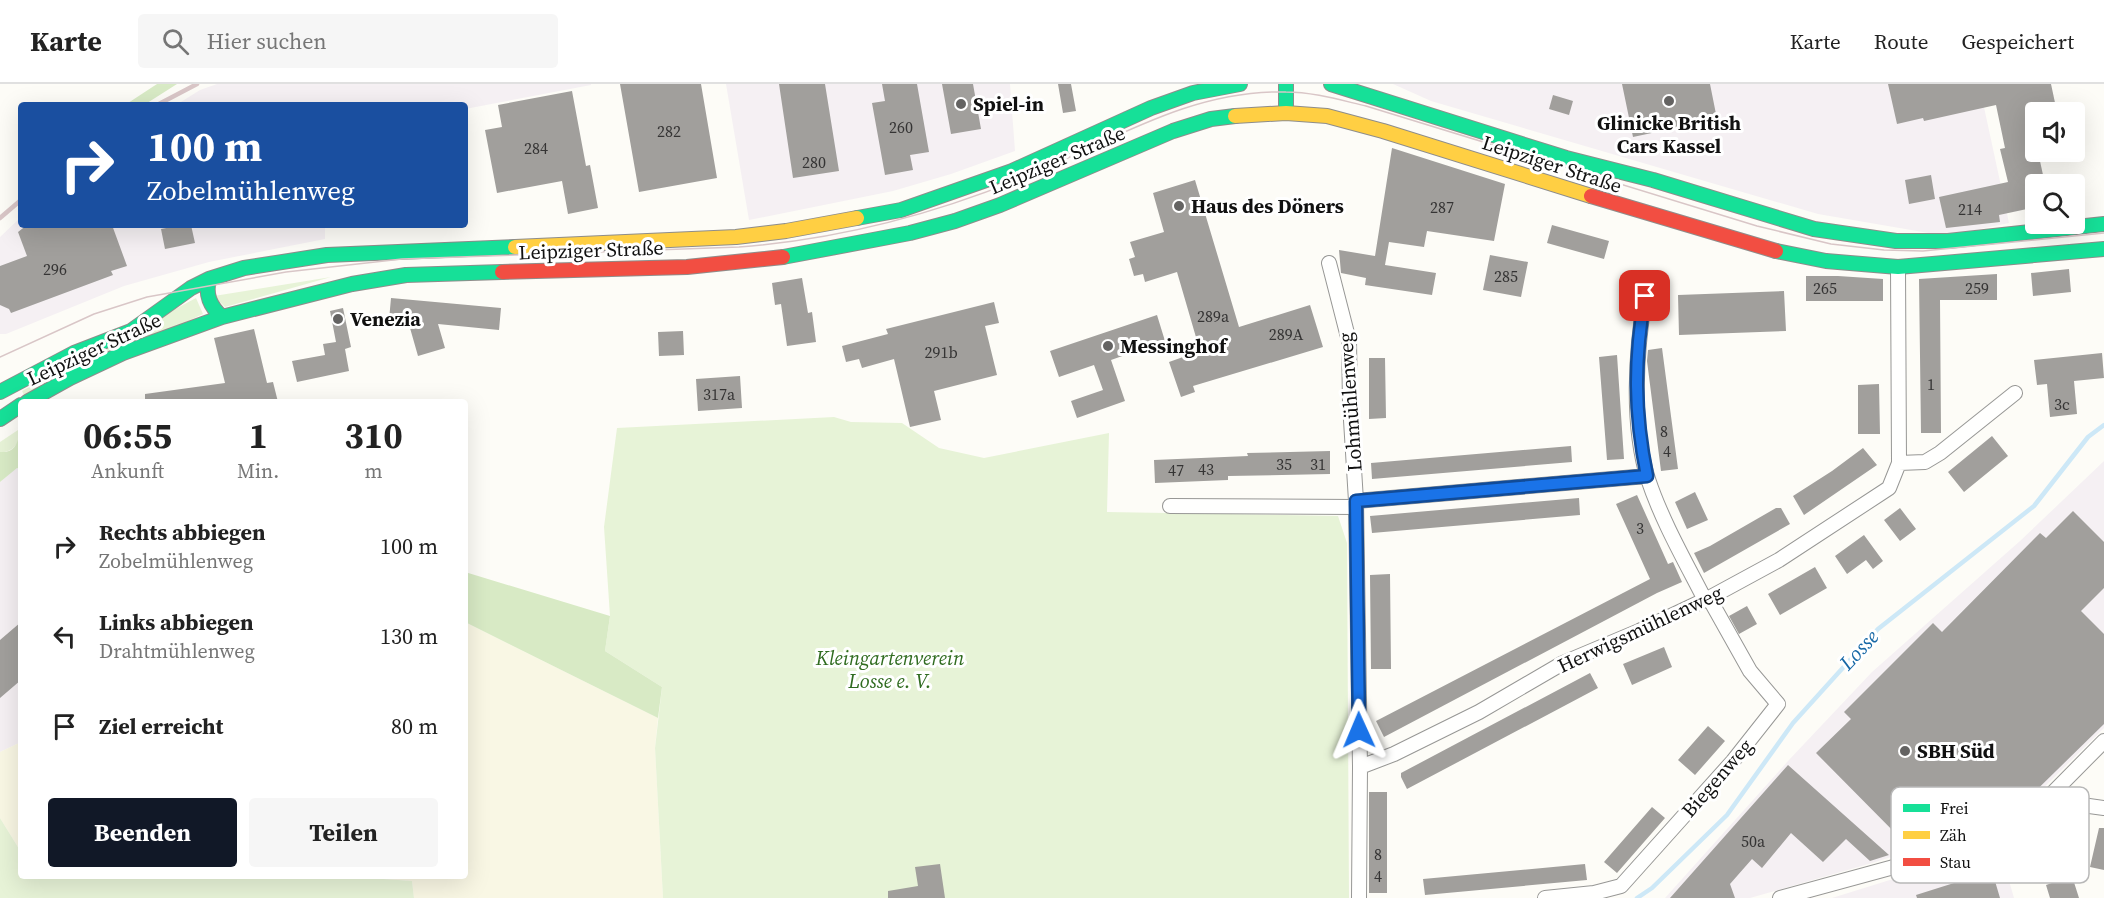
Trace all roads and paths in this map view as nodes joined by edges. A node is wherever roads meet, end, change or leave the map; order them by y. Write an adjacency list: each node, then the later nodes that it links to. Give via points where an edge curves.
1 (1240, 84): 9 (main road, Leipziger Straße, via 1193,93 1151,108 1012,171 901,210 736,237 327,255 244,268)
2 (1286, 84): 4 (main road)
3 (1331, 84): 5 (main road, Leipziger Straße, via 1566,158 1814,229 1896,241 1948,241)
4 (1286, 113): 8 (main road, Leipziger Straße, via 1327,116 1383,131 1778,252); 11 (main road, Leipziger Straße, via 1211,119 1000,205 889,238 792,256 687,267 406,275 352,284)
5 (2104, 224)
6 (2104, 249): 8 (main road, Leipziger Straße)
7 (1329, 263): 19 (street, Lohmühlenweg, via 1349,341)
8 (1898, 267): 17 (street, Herwigsmühlenweg)
9 (209, 279): 11 (main road, via 208,301); 12 (main road, Leipziger Straße, via 131,330 74,353)
10 (1645, 296): 18 (street, via 1636,362 1641,447)
11 (222, 317): 14 (main road, Leipziger Straße, via 123,353)
12 (0, 392)
13 (2015, 393): 17 (street, via 1940,453 1925,462)
14 (32, 399)
15 (18, 407): 16 (main road, Leipziger Straße)
16 (0, 419)
17 (1899, 463): 21 (street, Herwigsmühlenweg, via 1889,488 1779,560)
18 (1647, 476): 19 (street); 21 (street, via 1658,508)
19 (1356, 504): 20 (street); 23 (street, Lohmühlenweg)
20 (1170, 506)
21 (1707, 599): 23 (street, Herwigsmühlenweg, via 1563,663 1479,712); 29 (street, Biegenweg, via 1750,671 1778,704 1733,761 1621,886)
22 (2104, 741): 24 (street)
23 (1360, 767): 28 (street, Lohmühlenweg)
24 (2058, 787)
25 (2089, 806): 26 (street)
26 (2104, 808)
27 (1891, 868): 30 (street)
28 (1359, 898)
29 (1545, 898)
30 (1780, 898)

